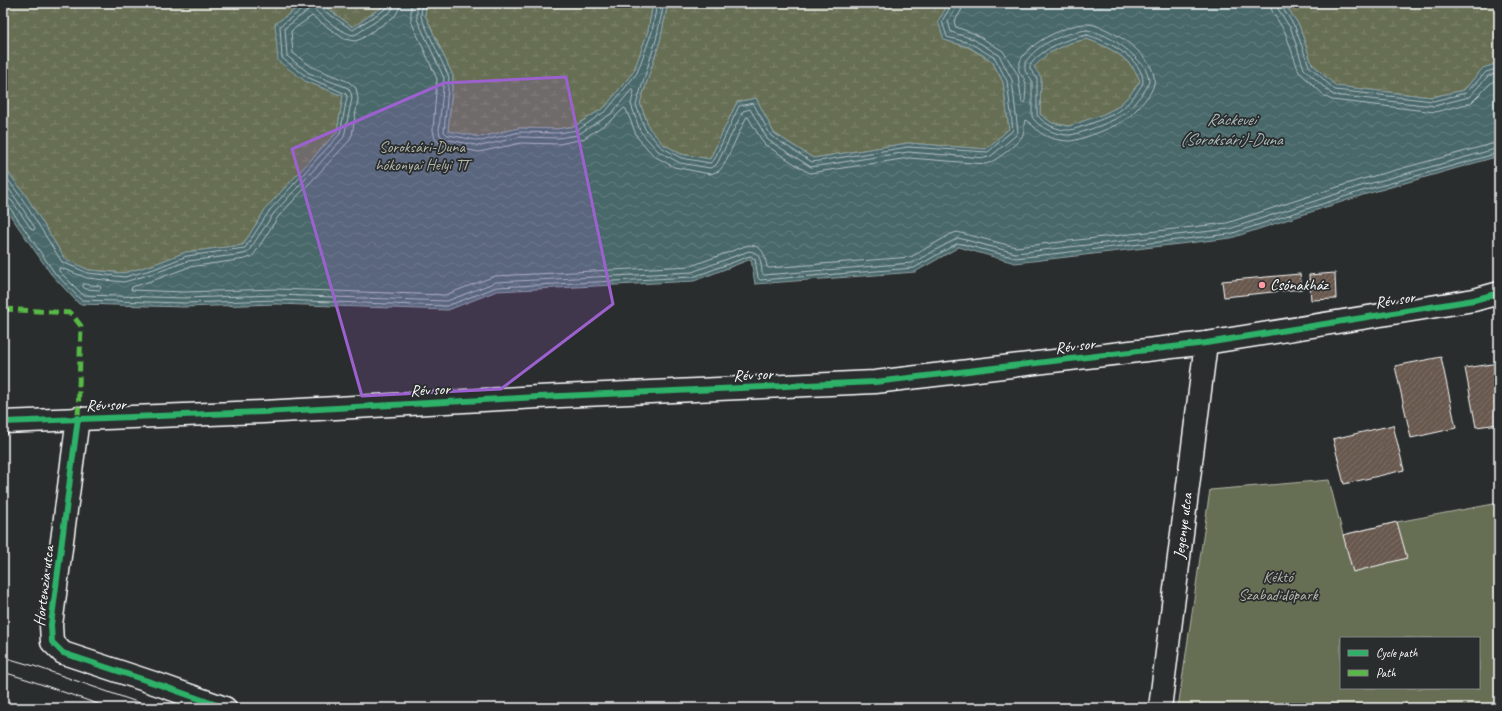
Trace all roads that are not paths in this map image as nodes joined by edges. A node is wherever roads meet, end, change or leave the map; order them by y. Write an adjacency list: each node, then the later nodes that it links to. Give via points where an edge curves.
1 (1499, 294): 2 (street, Rév sor)
2 (1206, 343): 3 (street, Rév sor, via 875,382 263,412); 6 (street, Jegenye utca)
3 (78, 418): 4 (street, Rév sor); 5 (street, Hortenzia utca, via 51,625 52,642 63,653)
4 (3, 422)
5 (225, 708)
6 (1160, 708)

